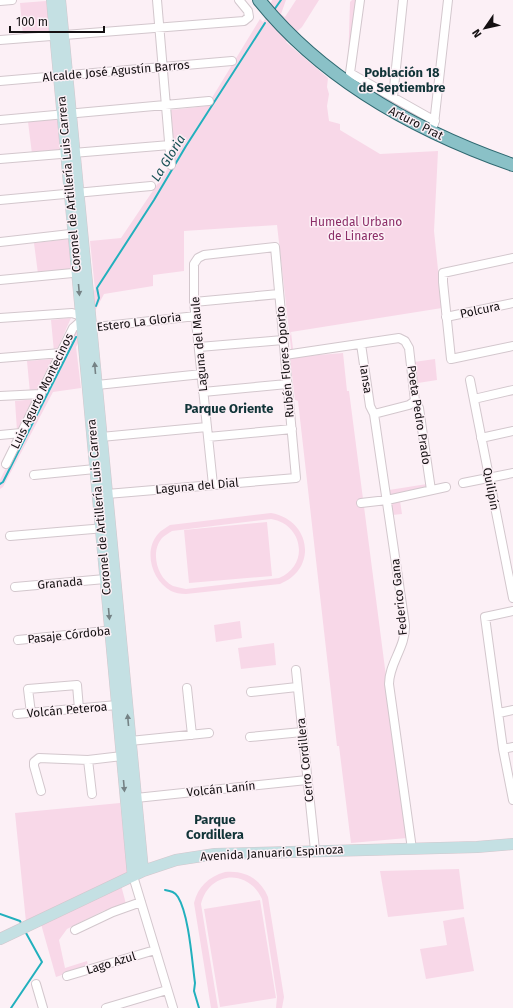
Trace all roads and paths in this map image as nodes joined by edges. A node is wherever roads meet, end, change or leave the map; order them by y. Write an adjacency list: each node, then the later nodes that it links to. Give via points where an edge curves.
1 (12, 0): 10 (street)
2 (52, 0): 12 (street, Coronel de Artillería Luis Carrera)
3 (60, 0): 12 (street, Coronel de Artillería Luis Carrera)
4 (158, 0): 11 (street)
5 (239, 0): 11 (street, via 248,11 249,18 244,21)
6 (259, 0): 23 (main road, Arturo Prat, via 291,35 330,69 367,96 389,110)
7 (360, 0): 18 (street, Arturo Prat, via 350,73)
8 (403, 0): 18 (street)
9 (448, 0): 23 (street)
10 (0, 1)
11 (160, 27): 12 (street); 15 (street)
12 (59, 35): 13 (street); 16 (street, Coronel de Artillería Luis Carrera)
13 (0, 40)
14 (232, 61): 15 (street, Alcalde José Agustín Barros)
15 (163, 67): 16 (street, Alcalde José Agustín Barros); 20 (street)
16 (63, 75): 17 (street, Alcalde José Agustín Barros); 21 (street, Coronel de Artillería Luis Carrera)
17 (0, 81)
18 (392, 97): 23 (street, Arturo Prat)
19 (209, 100): 20 (street)
20 (166, 104): 21 (street); 24 (street)
21 (67, 114): 22 (street); 25 (street, Coronel de Artillería Luis Carrera)
22 (0, 120)
23 (433, 126): 28 (main road, Arturo Prat, via 468,148)
24 (170, 145): 25 (street); 27 (street)
25 (70, 153): 26 (street); 30 (street, Coronel de Artillería Luis Carrera)
26 (0, 159)
27 (171, 165)
28 (513, 165)
29 (151, 186): 30 (street)
30 (74, 193): 31 (street); 32 (street, Coronel de Artillería Luis Carrera)
31 (0, 200)
32 (78, 233): 33 (street); 36 (street, Coronel de Artillería Luis Carrera)
33 (0, 242)
34 (204, 255): 38 (street, Rubén Flores Oporto, via 275,247); 39 (street, Laguna del Maule, via 194,264)
35 (513, 258): 42 (street, via 443,273)
36 (81, 272): 37 (street); 44 (street, Coronel de Artillería Luis Carrera); 44 (street, Coronel de Artillería Luis Carrera, one-way to 44)
37 (0, 280)
38 (279, 294): 39 (street); 45 (street, Rubén Flores Oporto)
39 (194, 302): 41 (street, Laguna del Maule)
40 (513, 303): 42 (street, Polcura)
41 (196, 316): 44 (street, Estero La Gloria); 48 (street, Laguna del Maule)
42 (446, 317): 47 (street, via 451,359)
43 (0, 318): 44 (street, Estero La Gloria, via 72,313)
44 (84, 324): 49 (street, Luis Agurto Montecinos, via 73,328); 54 (street, Coronel de Artillería Luis Carrera, one-way to 44); 72 (street, Coronel de Artillería Luis Carrera)
45 (283, 340): 48 (street); 50 (street, Rubén Flores Oporto)
46 (361, 344): 50 (street); 61 (street, Poeta Pedro Prado, via 399,338 406,341); 62 (street, Iansa, via 370,406)
47 (513, 346)
48 (199, 347): 52 (street, Laguna del Maule)
49 (61, 353): 51 (street); 58 (street, Luis Agurto Montecinos)
50 (285, 355): 55 (street, Rubén Flores Oporto)
51 (0, 358)
52 (202, 374): 54 (street); 57 (street, Laguna del Maule)
53 (470, 380): 60 (street, Quilipín)
54 (97, 384): 68 (street, Coronel de Artillería Luis Carrera)
55 (288, 384): 57 (street); 64 (street, Rubén Flores Oporto)
56 (513, 390): 60 (street)
57 (203, 392): 63 (street, Laguna del Maule)
58 (41, 394): 59 (street); 66 (street, Luis Agurto Montecinos)
59 (0, 396)
60 (474, 399): 70 (street, Quilipín)
61 (415, 401): 62 (street); 80 (street, Poeta Pedro Prado, via 419,408)
62 (374, 414): 82 (street, Federico Gana)
63 (207, 427): 68 (street); 69 (street, Laguna del Maule)
64 (292, 430): 69 (street); 75 (street, Rubén Flores Oporto)
65 (513, 431): 70 (street)
66 (21, 433): 67 (street); 71 (street, Luis Agurto Montecinos)
67 (0, 435)
68 (102, 437): 81 (street, Coronel de Artillería Luis Carrera)
69 (208, 437): 78 (street, Laguna del Maule)
70 (481, 438): 76 (street, Quilipín)
71 (6, 464)
72 (95, 469): 74 (street); 81 (street, Coronel de Artillería Luis Carrera)
73 (513, 473): 76 (street)
74 (34, 475)
75 (296, 478): 78 (street, Laguna del Dial)
76 (489, 478): 77 (street); 88 (street, Quilipín)
77 (463, 484)
78 (213, 485): 81 (street, Laguna del Dial)
79 (446, 487): 80 (street)
80 (431, 490): 82 (street)
81 (102, 495): 84 (street, Coronel de Artillería Luis Carrera)
82 (387, 500): 83 (street); 119 (street, Federico Gana, via 405,630 389,684)
83 (361, 503)
84 (105, 528): 85 (street); 86 (street, Coronel de Artillería Luis Carrera); 90 (street, Coronel de Artillería Luis Carrera)
85 (10, 536)
86 (105, 579): 87 (street, Granada); 90 (street, Coronel de Artillería Luis Carrera, one-way to 90)
87 (15, 587)
88 (513, 598)
89 (513, 612): 100 (street, via 485,617)
90 (115, 630): 91 (street, Pasaje Córdoba); 96 (street, Coronel de Artillería Luis Carrera); 106 (street, Coronel de Artillería Luis Carrera, one-way to 90)
91 (18, 640)
92 (296, 670): 93 (street, Cerro Cordillera)
93 (297, 687): 95 (street); 102 (street, Cerro Cordillera)
94 (187, 688): 104 (street)
95 (251, 692)
96 (117, 705): 97 (street, Volcán Peteroa); 109 (street, Coronel de Artillería Luis Carrera)
97 (79, 709): 99 (street, Volcán Peteroa); 99 (street, via 77,684 28,689)
98 (513, 710): 100 (street)
99 (31, 713): 101 (street, Volcán Peteroa)
100 (499, 713): 108 (street)
101 (17, 714)
102 (302, 732): 105 (street); 112 (street, Cerro Cordillera)
103 (209, 734): 104 (street)
104 (192, 735): 106 (street)
105 (250, 737)
106 (130, 741): 111 (street, Coronel de Artillería Luis Carrera)
107 (513, 747): 108 (street)
108 (503, 749): 116 (street)
109 (122, 756): 110 (street); 111 (street, Coronel de Artillería Luis Carrera)
110 (88, 760): 113 (street, via 43,757 36,760 34,766); 114 (street)
111 (128, 769): 115 (street, Coronel de Artillería Luis Carrera); 117 (street, Coronel de Artillería Luis Carrera, one-way to 117)
112 (307, 780): 115 (street, Volcán Lanín); 120 (street, Cerro Cordillera)
113 (42, 791)
114 (92, 794)
115 (136, 798): 117 (street, Coronel de Artillería Luis Carrera)
116 (513, 800)
117 (135, 844): 121 (street, Coronel de Artillería Luis Carrera)
118 (513, 844): 119 (street, Avenida Januario Espinoza)
119 (412, 849): 120 (street, Avenida Januario Espinoza)
120 (315, 850): 121 (street, Avenida Januario Espinoza, via 202,855 176,860)
121 (138, 873): 122 (street, Coronel de Artillería Luis Carrera); 124 (street, Avenida Januario Espinoza)
122 (141, 902): 123 (street); 125 (street, Coronel de Artillería Luis Carrera)
123 (74, 930)
124 (0, 939)
125 (155, 950): 126 (street, Lago Azul); 128 (street, Coronel de Artillería Luis Carrera)
126 (67, 976)
127 (36, 984): 129 (street)
128 (167, 990): 130 (street); 131 (street, Coronel de Artillería Luis Carrera)
129 (42, 1007)
130 (106, 1008)
131 (173, 1008)

